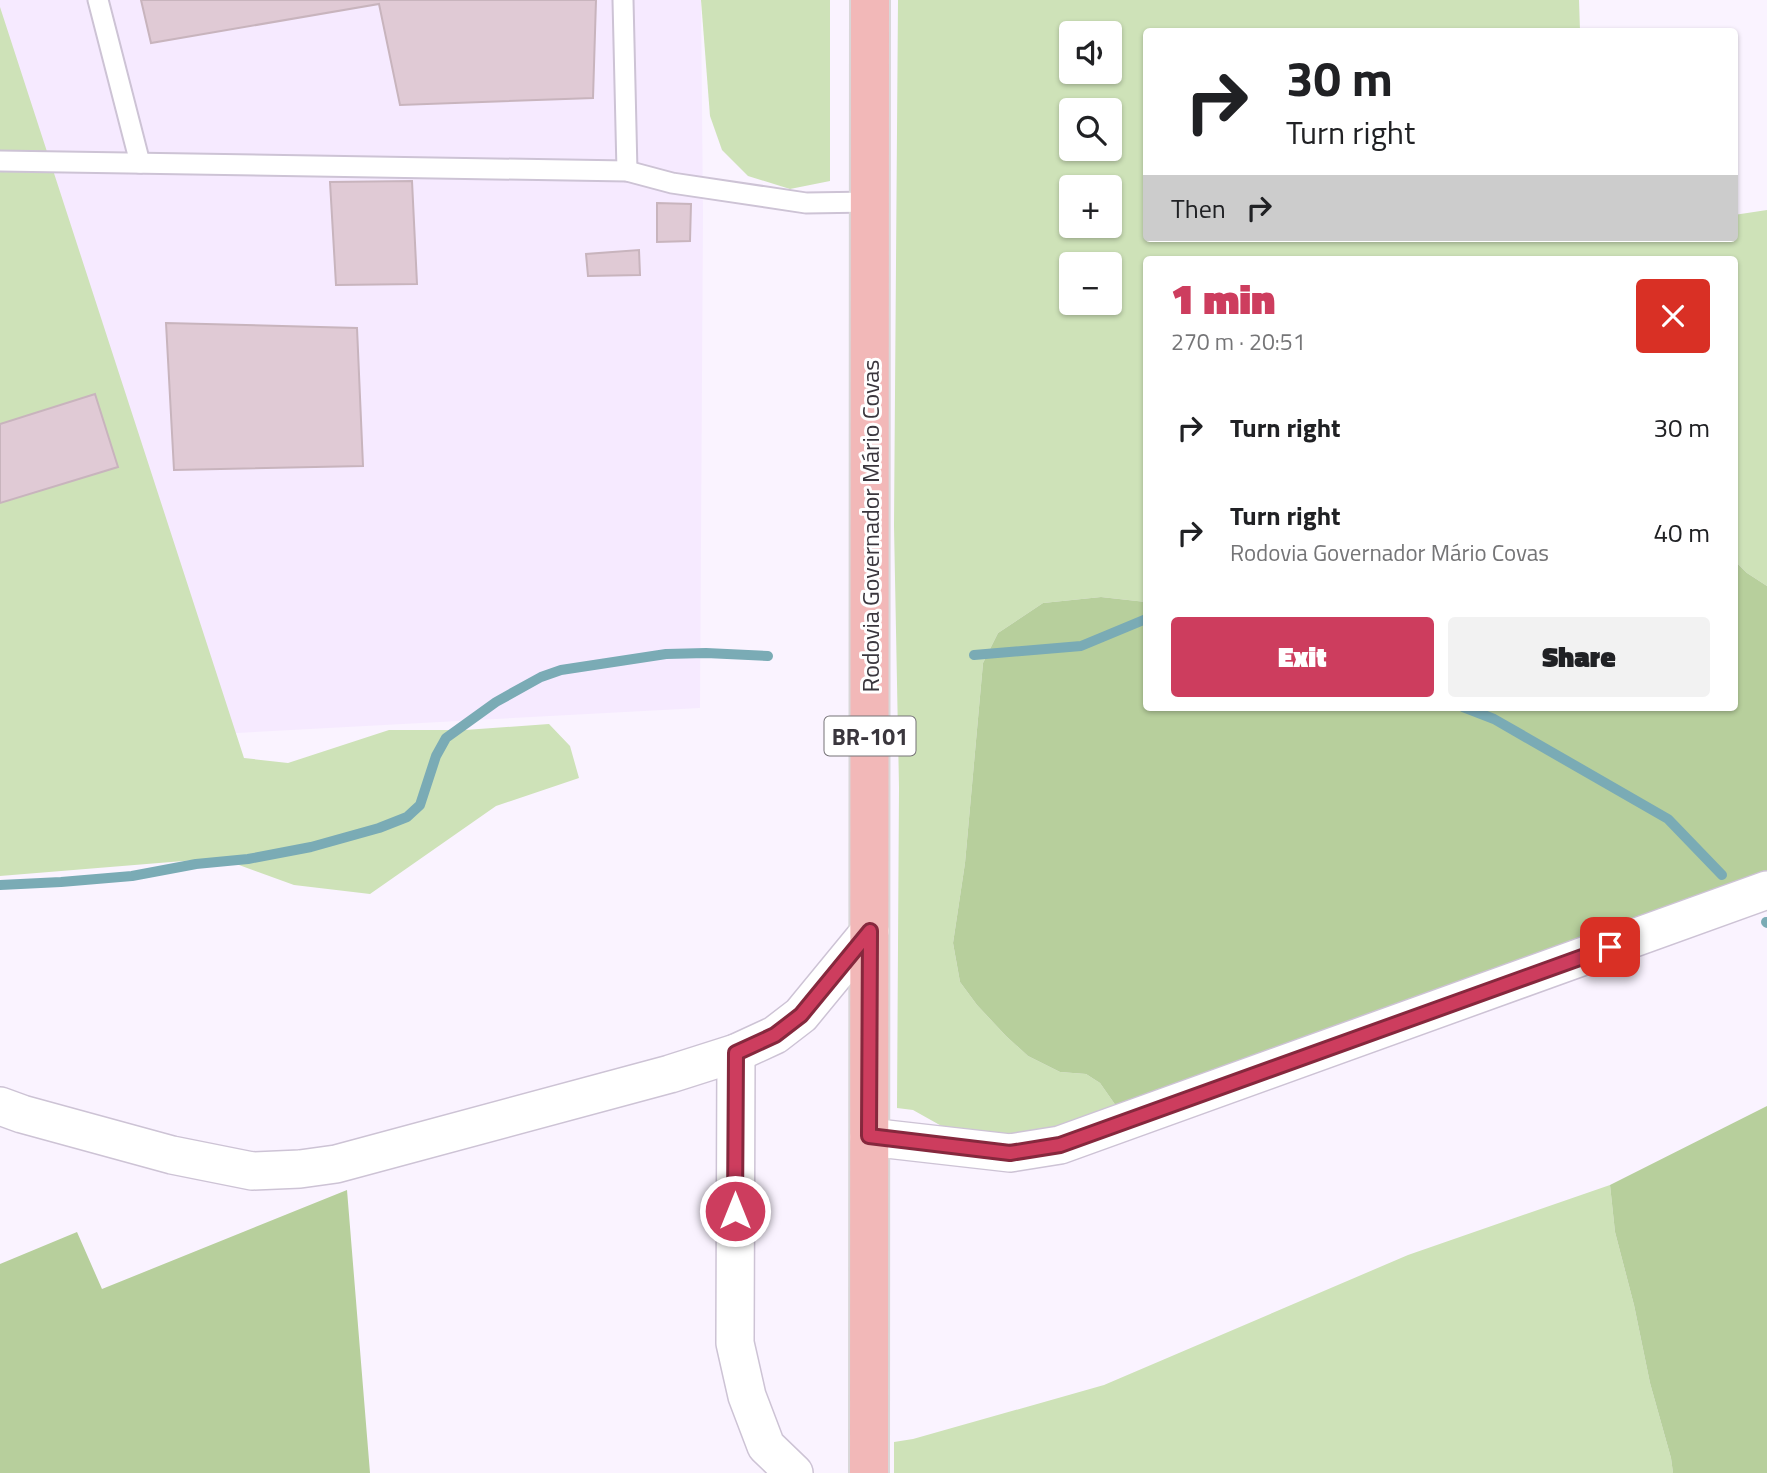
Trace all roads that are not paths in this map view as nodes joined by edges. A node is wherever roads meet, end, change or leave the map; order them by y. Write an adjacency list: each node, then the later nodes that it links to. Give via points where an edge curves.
1 (98, 0): 5 (lane)
2 (623, 0): 6 (lane)
3 (870, 0): 7 (highway, Rodovia Governador Mário Covas / BR-101)
4 (0, 161): 5 (lane)
5 (139, 163): 6 (lane)
6 (627, 171): 7 (lane, via 672,183 806,203)
7 (870, 202): 9 (highway, Rodovia Governador Mário Covas / BR-101)
8 (1767, 890): 12 (street, via 1060,1145 1010,1153)
9 (870, 931): 10 (street, via 801,1015 775,1035); 12 (highway, Rodovia Governador Mário Covas / BR-101)
10 (736, 1053): 11 (street, via 349,1160 300,1169 252,1171 199,1160); 13 (street, via 735,1343 747,1396 766,1446)
11 (0, 1106)
12 (869, 1136): 14 (highway, Rodovia Governador Mário Covas / BR-101)
13 (794, 1473)
14 (869, 1473)

